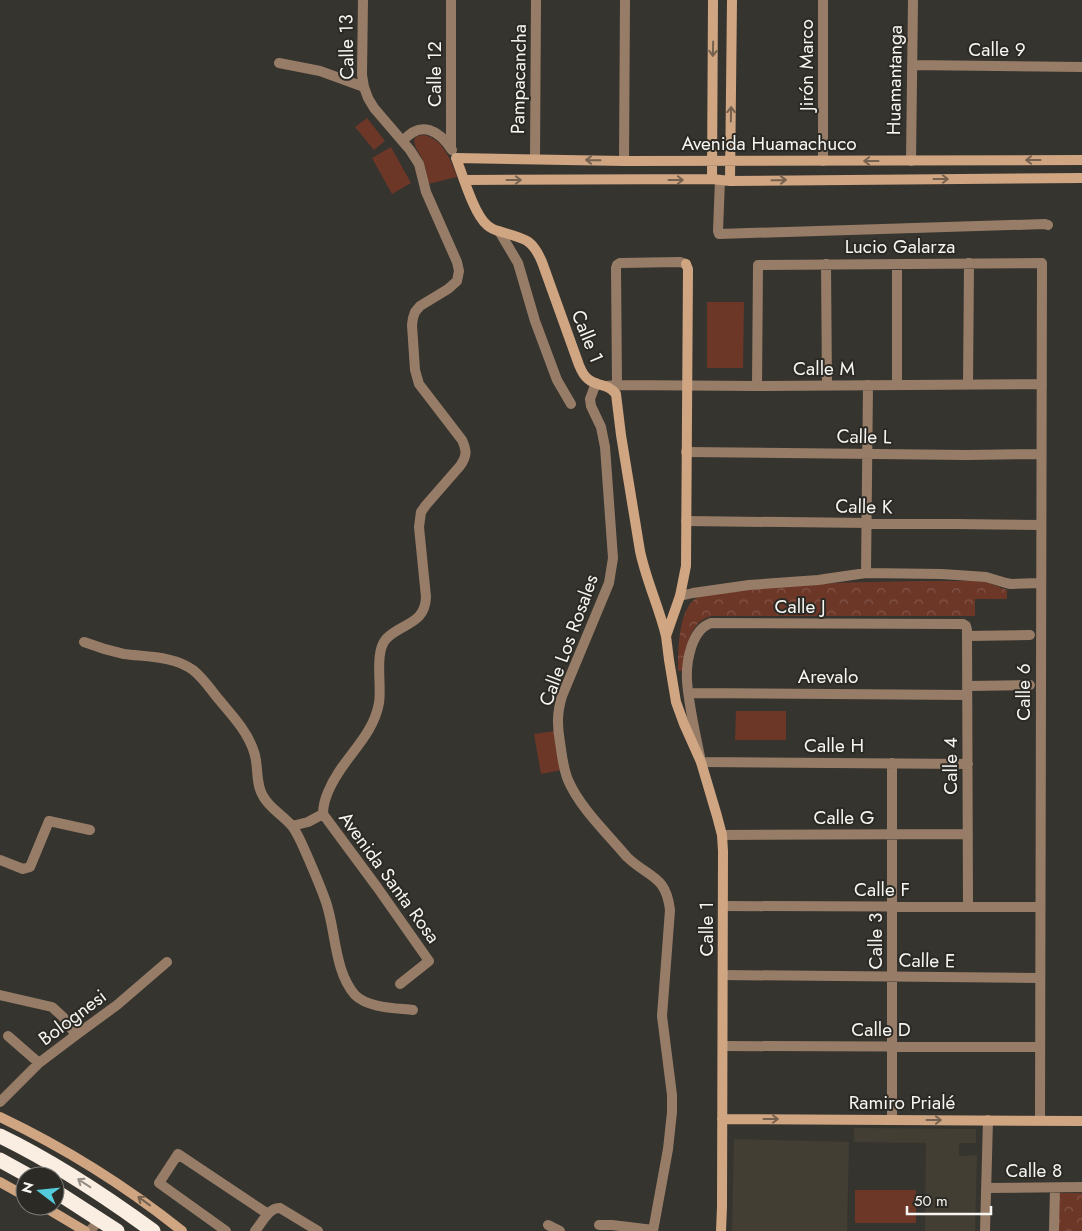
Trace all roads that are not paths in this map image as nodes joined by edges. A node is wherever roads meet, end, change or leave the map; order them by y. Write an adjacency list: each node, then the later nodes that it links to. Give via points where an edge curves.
1 (363, 0): 12 (street, Calle 13)
2 (452, 0): 14 (street, Calle 12)
3 (536, 0): 15 (street, Pampacancha)
4 (625, 0): 16 (street)
5 (713, 0): 19 (street, one-way to 19)
6 (732, 0): 17 (street, one-way to 6)
7 (823, 0): 20 (street, Jirón Marco)
8 (913, 0): 10 (street, Huamantanga)
9 (279, 62): 12 (street, via 320,71)
10 (912, 65): 11 (street, Calle 9); 21 (street, Huamantanga)
11 (1082, 67)
12 (364, 87): 13 (street, Calle 13, via 374,108)
13 (403, 141): 14 (street, via 414,131 427,130 440,136); 60 (street, Avenida Santa Rosa, via 419,164 426,192 459,271 457,281 415,312 412,325 415,370 419,384 462,440 466,454 460,466 421,512 419,527 425,608 382,645 376,715 366,735 334,779 324,802)
14 (454, 153): 15 (street, Avenida Huamachuco); 23 (street, Calle 1)
15 (535, 159): 16 (street, Avenida Huamachuco, one-way to 15)
16 (624, 160): 19 (street, Avenida Huamachuco)
17 (731, 160): 19 (street, Avenida Huamachuco); 20 (street, Avenida Huamachuco); 24 (street)
18 (1082, 160): 21 (street, Avenida Huamachuco, one-way to 21)
19 (712, 161): 24 (street)
20 (823, 161): 21 (street, Avenida Huamachuco, one-way to 20)
21 (911, 161)
22 (1082, 178): 24 (street, Avenida Huamachuco, one-way to 22)
23 (465, 180): 24 (street, Avenida Huamachuco, one-way to 24); 26 (street, Calle 1, via 480,217)
24 (721, 180): 25 (street, via 719,234)
25 (1048, 225)
26 (499, 232): 31 (street, Calle 1, via 523,239 536,250 579,365 587,379); 40 (street, via 518,263 554,371)
27 (970, 263): 28 (street, Lucio Galarza); 30 (street, Lucio Galarza); 35 (street)
28 (1042, 263): 32 (street, Calle 6)
29 (826, 264): 30 (street, Lucio Galarza); 38 (street, Lucio Galarza, via 758,264); 39 (street)
30 (898, 264): 34 (street)
31 (596, 383): 36 (street, Calle 1); 114 (street, Calle Los Rosales, via 590,399 605,447 613,558 609,583 562,696 557,726 564,768 579,800 627,856 658,880 669,898 662,1016 672,1112)
32 (1042, 384): 35 (street, Calle M); 43 (street, Calle 6)
33 (868, 385): 34 (street, Calle M); 39 (street, Calle M); 42 (street)
34 (897, 385): 35 (street, Calle M)
35 (968, 385)
36 (612, 386): 37 (street, Calle M); 37 (street, Calle 1, via 617,265 680,262 688,269); 52 (street, Calle 1, via 616,394 643,568)
37 (686, 386): 38 (street, Calle M); 41 (street, Calle 1)
38 (757, 386): 39 (street, Calle M)
39 (827, 386)
40 (571, 404)
41 (686, 452): 42 (street, Calle L); 44 (street, Calle 1)
42 (867, 454): 43 (street, Calle L); 45 (street)
43 (1041, 454): 46 (street, Calle 6)
44 (686, 521): 45 (street, Calle K); 49 (street, Calle 1, via 686,566)
45 (867, 523): 46 (street, Calle K); 47 (street)
46 (1041, 525): 48 (street, Calle 6)
47 (866, 573): 48 (street, via 942,574 986,577 1011,584); 49 (street)
48 (1041, 583): 70 (street, Calle 6)
49 (680, 596): 52 (street, Calle 1)
50 (967, 631): 51 (street, Calle J); 55 (street, Calle 4); 56 (street, Calle J, via 963,624 711,623 699,632 690,650)
51 (1030, 635)
52 (666, 636): 57 (street, Calle 1, via 676,702)
53 (84, 642): 61 (street, via 110,651 174,661 194,671 240,726 254,752 263,797)
54 (1030, 685): 55 (street, Arevalo)
55 (968, 691): 56 (street, Arevalo); 59 (street, Calle 4)
56 (688, 693): 57 (street, Calle J)
57 (701, 762): 58 (street, Calle H); 64 (street, Calle 1)
58 (892, 763): 59 (street, Calle H); 65 (street, Calle 3)
59 (968, 764): 63 (street, Calle 4)
60 (323, 814): 61 (street); 75 (street, Avenida Santa Rosa, via 429,961)
61 (292, 826): 77 (street, via 326,903 340,965 356,996 372,1004)
62 (90, 830): 66 (street, via 49,821 30,867 23,870)
63 (968, 834): 65 (street, Calle G); 69 (street, Calle 4)
64 (722, 835): 65 (street, Calle G); 67 (street, Calle 1)
65 (892, 835): 68 (street, Calle 3)
66 (0, 860)
67 (723, 906): 68 (street, Calle F); 72 (street, Calle 1)
68 (892, 906): 69 (street, Calle F); 73 (street, Calle 3)
69 (968, 906): 70 (street, Calle F)
70 (1040, 907): 74 (street, Calle 6)
71 (167, 962): 78 (street, Bolognesi)
72 (723, 975): 73 (street, Calle E); 80 (street, Calle 1)
73 (892, 977): 74 (street, Calle E); 81 (street, Calle 3)
74 (1040, 978): 82 (street, Calle 6)
75 (400, 984)
76 (0, 994): 78 (street, via 52,1008)
77 (413, 1010)
78 (76, 1035): 83 (street, Bolognesi)
79 (8, 1036): 83 (street)
80 (723, 1046): 81 (street, Calle D); 86 (street, Calle 1)
81 (892, 1047): 82 (street, Calle D); 87 (street, Calle 3)
82 (1040, 1047): 89 (street, Calle 6)
83 (39, 1063): 84 (street, Bolognesi)
84 (0, 1102)
85 (0, 1117): 109 (street, one-way to 85, via 91,1166)
86 (722, 1119): 87 (street, Ramiro Prialé, one-way to 87); 115 (street, Calle 1)
87 (892, 1120): 88 (street, Ramiro Prialé, one-way to 88)
88 (988, 1120): 89 (street, Ramiro Prialé); 96 (street)
89 (1040, 1120): 90 (street, Ramiro Prialé)
90 (1082, 1120)
91 (0, 1136): 108 (highway, one-way to 91, via 65,1171)
92 (0, 1160): 93 (highway)
93 (15, 1168)
94 (0, 1182): 98 (street)
95 (1082, 1187): 97 (street, Calle 8)
96 (986, 1188): 97 (street, Calle 8); 116 (street)
97 (1055, 1188): 117 (street)
98 (15, 1190)
99 (65, 1197): 102 (highway)
100 (268, 1214): 110 (street, via 178,1154 158,1183); 111 (street); 112 (street, via 280,1208)
101 (60, 1216): 105 (street)
102 (100, 1219): 106 (street); 107 (highway)
103 (599, 1225): 114 (street)
104 (548, 1226): 113 (street)
105 (85, 1231)
106 (90, 1231)
107 (117, 1231)
108 (153, 1231)
109 (182, 1231)
110 (226, 1231)
111 (255, 1231)
112 (318, 1231)
113 (560, 1231)
114 (653, 1231)
115 (721, 1231)
116 (985, 1231)
117 (1054, 1231)

